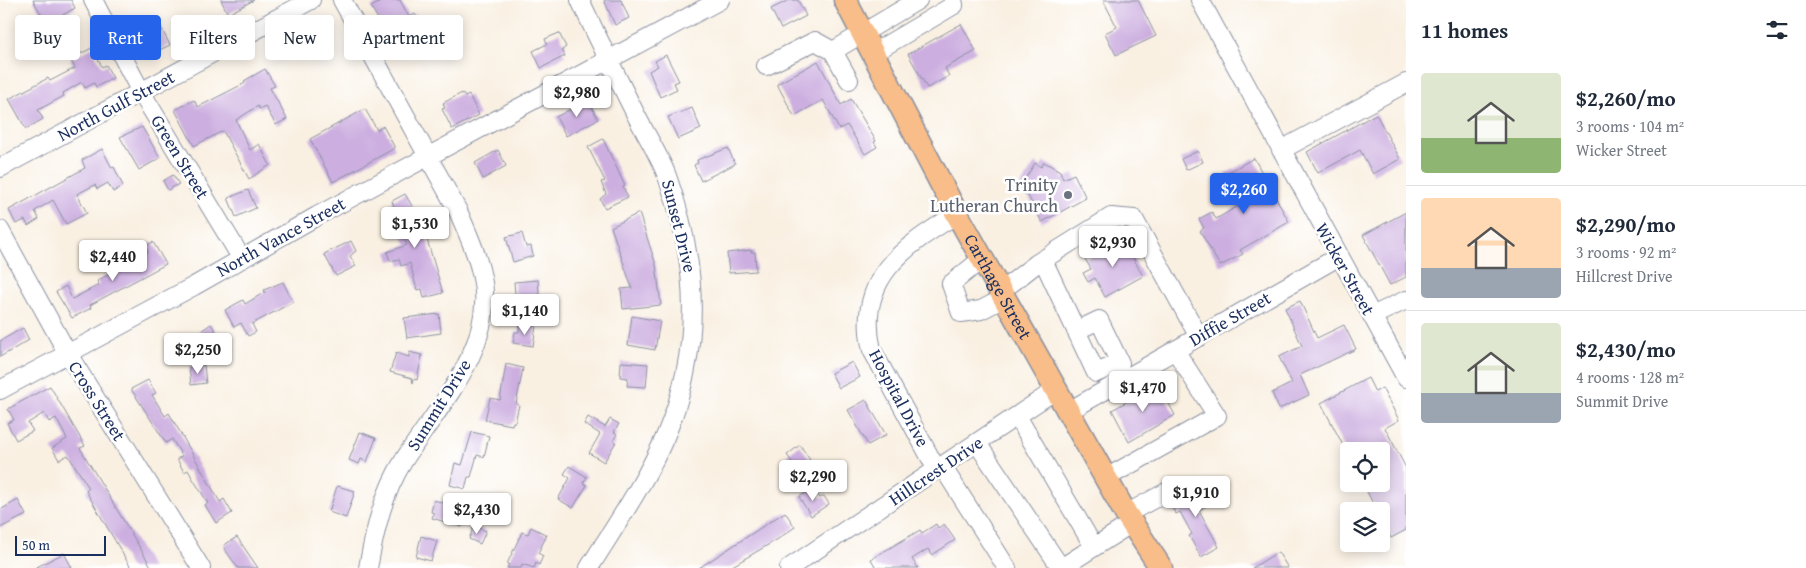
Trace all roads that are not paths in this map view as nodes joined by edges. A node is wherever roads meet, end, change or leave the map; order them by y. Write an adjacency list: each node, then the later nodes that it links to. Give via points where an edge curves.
1 (93, 0): 17 (street, Green Street)
2 (311, 0): 17 (street, North Gulf Street)
3 (342, 0): 19 (street, Summit Drive)
4 (580, 0): 13 (street, Sunset Drive)
5 (720, 0): 13 (street, North Vance Street)
6 (845, 0): 10 (main road, Carthage Street)
7 (918, 0): 10 (street)
8 (953, 0): 12 (street, via 954,5)
9 (1200, 0): 18 (street, Wicker Street)
10 (862, 32): 11 (street); 12 (main road, Carthage Street)
11 (833, 51): 14 (street, via 815,41); 15 (street)
12 (872, 53): 21 (main road, Carthage Street)
13 (609, 60): 19 (street, North Vance Street); 47 (street, Sunset Drive, via 667,176 689,253 693,322 682,389 665,437 656,458)
14 (766, 66)
15 (849, 80)
16 (1406, 83): 18 (street)
17 (141, 92): 20 (street, North Gulf Street); 24 (street, Green Street)
18 (1281, 150): 23 (street, Wicker Street)
19 (429, 157): 24 (street, North Vance Street); 46 (street, Summit Drive, via 472,244 483,284 480,328 461,376 404,461 381,506)
20 (0, 168)
21 (957, 214): 25 (main road, Carthage Street); 40 (street, Hospital Drive, via 918,237 890,263 871,295 867,319 872,350)
22 (0, 230): 33 (street, Cross Street)
23 (1338, 257): 29 (street, Wicker Street); 31 (street, Diffie Street)
24 (242, 259): 33 (street, North Vance Street)
25 (982, 259): 27 (main road, Carthage Street); 27 (street, via 951,284 961,313 981,310)
26 (1043, 260): 27 (street); 30 (street); 31 (street, via 1111,217 1134,219)
27 (1002, 295): 35 (main road, Carthage Street)
28 (1406, 300): 29 (street)
29 (1372, 316): 34 (street, Wicker Street)
30 (1076, 331)
31 (1199, 337): 32 (street, Diffie Street)
32 (1175, 350): 37 (street, Diffie Street); 41 (street, via 1217,416)
33 (68, 354): 36 (street, North Vance Street); 45 (street, Cross Street)
34 (1406, 378)
35 (1057, 389): 37 (main road, Carthage Street); 38 (street, Hillcrest Drive)
36 (0, 390)
37 (1069, 411): 41 (main road, Carthage Street)
38 (1018, 416): 39 (street, Hillcrest Drive); 44 (street)
39 (977, 443): 40 (street, Hillcrest Drive); 50 (street)
40 (939, 468): 48 (street, Hillcrest Drive); 49 (street, Hospital Drive)
41 (1106, 478): 43 (main road, Carthage Street)
42 (1174, 488): 43 (street)
43 (1129, 519): 44 (street); 51 (main road, Carthage Street)
44 (1094, 547): 50 (street)
45 (201, 568)
46 (368, 568)
47 (589, 568)
48 (789, 568)
49 (1006, 568)
50 (1061, 568)
51 (1161, 568)

